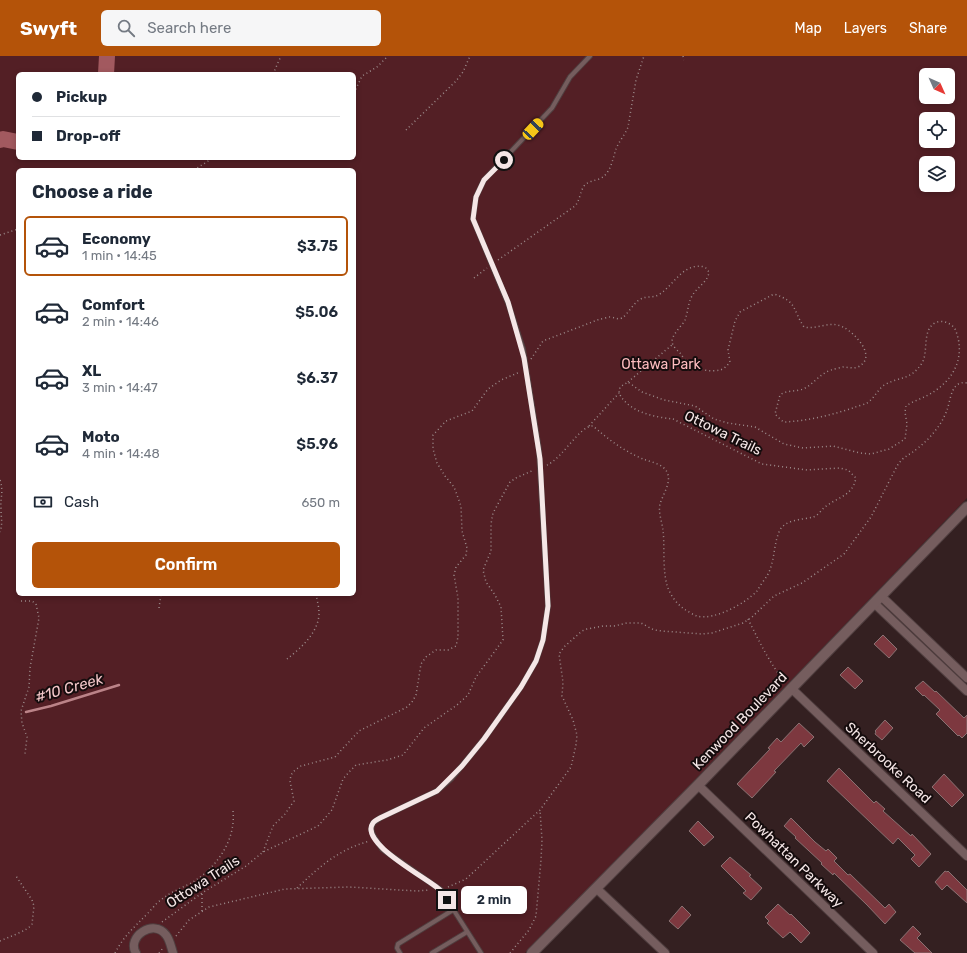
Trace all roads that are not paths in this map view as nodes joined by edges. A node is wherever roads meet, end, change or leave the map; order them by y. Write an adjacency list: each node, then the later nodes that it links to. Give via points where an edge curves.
1 (590, 56): 10 (lane, via 570,77 552,108 484,180 476,197 473,219 508,302 523,349 539,450 548,606 543,640 536,661 521,687 462,766 437,791 380,818 373,823 371,829 382,849 440,890)
2 (965, 512): 3 (street, Kenwood Boulevard)
3 (878, 599): 4 (street); 5 (street, Kenwood Boulevard); 6 (street)
4 (967, 678)
5 (791, 688): 7 (street, Kenwood Boulevard); 8 (street, Sherbrooke Road)
6 (967, 691)
7 (698, 785): 9 (street, Kenwood Boulevard); 19 (street, Powhattan Parkway)
8 (967, 856)
9 (596, 888): 17 (street, Kenwood Boulevard); 18 (street)
10 (453, 910): 11 (lane); 14 (lane, via 398,944)
11 (467, 932): 15 (lane); 16 (lane)
12 (136, 953): 13 (street, via 133,946 137,937 146,929 154,928 165,934)
13 (173, 953)
14 (400, 953)
15 (432, 953)
16 (481, 953)
17 (532, 953)
18 (665, 953)
19 (873, 953)

